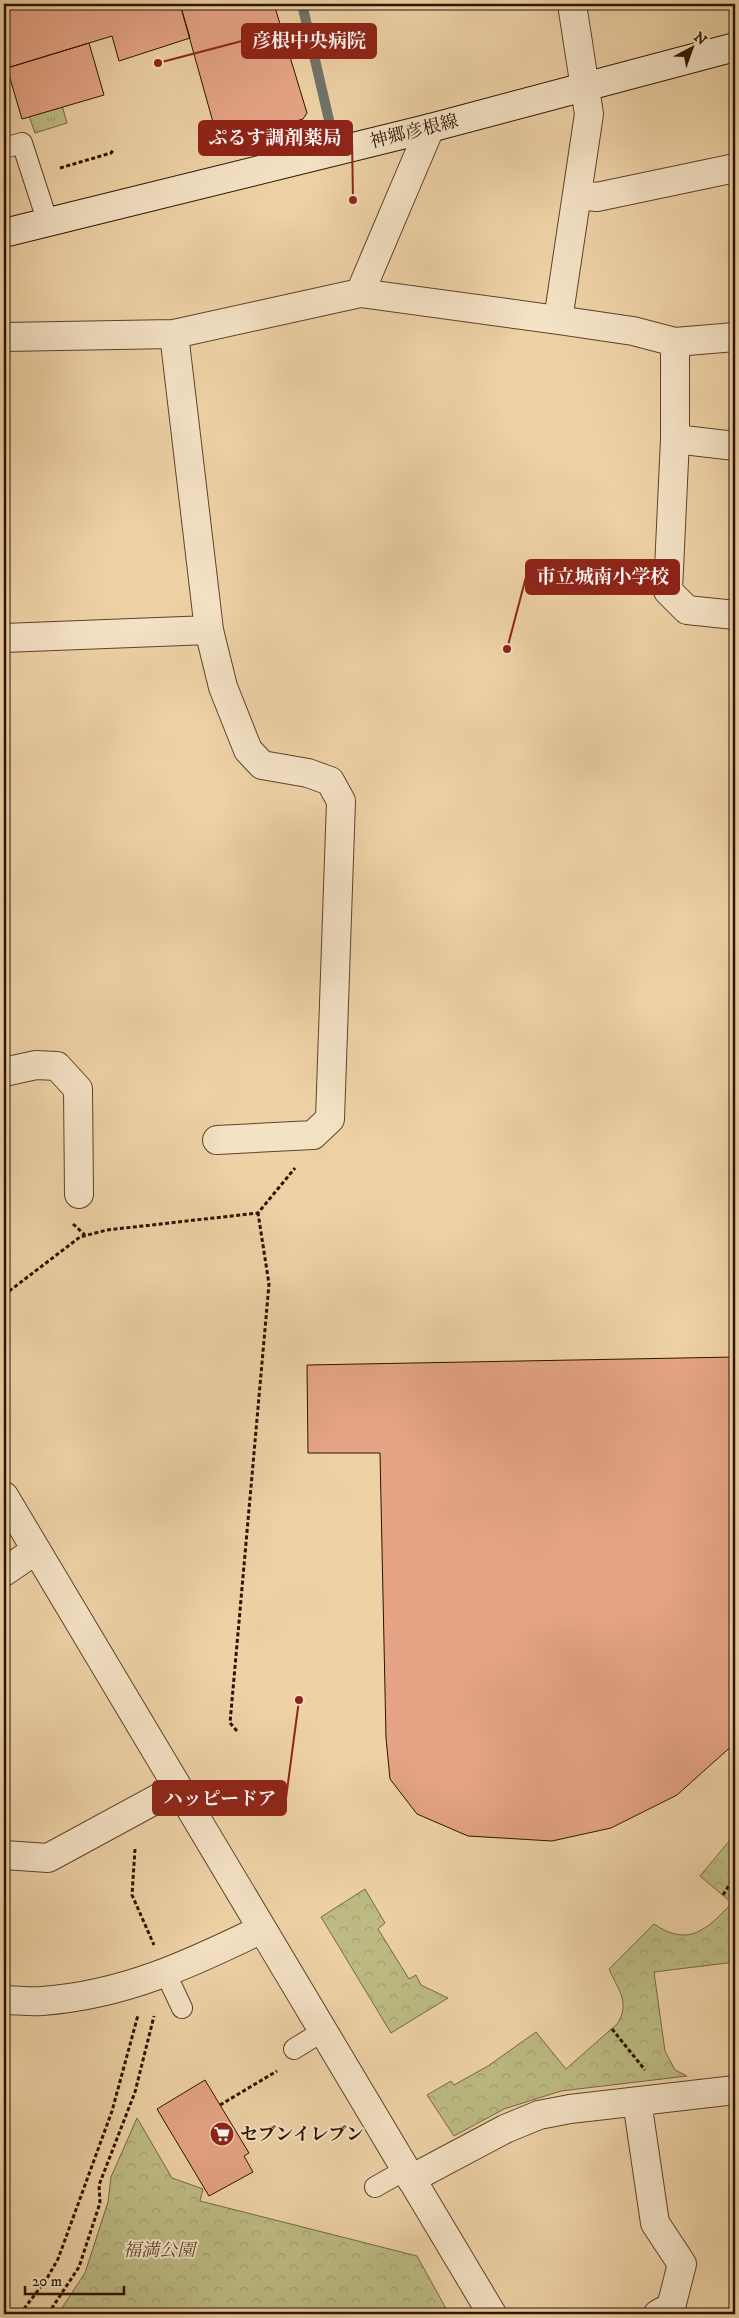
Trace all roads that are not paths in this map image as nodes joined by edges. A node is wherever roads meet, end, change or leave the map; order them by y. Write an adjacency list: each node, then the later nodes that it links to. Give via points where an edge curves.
1 (572, 4): 3 (street)
2 (735, 47): 3 (street, 神郷彦根線)
3 (584, 86): 4 (street, 神郷彦根線); 7 (street, via 589,114)
4 (430, 128): 8 (street, 神郷彦根線); 10 (street)
5 (4, 148): 8 (lane, via 22,143)
6 (735, 168): 7 (street, via 597,196)
7 (578, 195): 11 (street)
8 (48, 223): 9 (street, 神郷彦根線)
9 (4, 233)
10 (360, 293): 11 (street); 12 (street)
11 (558, 320): 15 (street, via 633,331)
12 (174, 334): 13 (street); 19 (street)
13 (4, 337)
14 (735, 337): 15 (street)
15 (675, 342): 16 (street)
16 (675, 439): 17 (street); 18 (street, via 668,590 687,610)
17 (735, 446)
18 (735, 615)
19 (209, 630): 20 (street); 22 (street, via 223,687 248,750 262,765 308,773 330,781 341,800 330,1119 313,1135)
20 (4, 638)
21 (4, 1072): 23 (street, via 36,1065 57,1066 78,1089)
22 (217, 1140)
23 (79, 1194)
24 (4, 1496): 25 (street)
25 (36, 1550): 26 (street); 27 (street)
26 (4, 1572)
27 (177, 1788): 28 (street, via 48,1858); 29 (street)
28 (4, 1855)
29 (262, 1929): 30 (street); 33 (street)
30 (161, 1963): 31 (street, via 99,1993 41,2002); 32 (lane)
31 (4, 2000)
32 (182, 2008)
33 (323, 2031): 34 (lane); 37 (street)
34 (294, 2049)
35 (735, 2090): 36 (street)
36 (637, 2101): 37 (street, via 539,2115); 40 (street, via 655,2223 682,2264 671,2307)
37 (408, 2174): 38 (lane); 39 (street)
38 (374, 2187)
39 (492, 2314)
40 (658, 2314)

